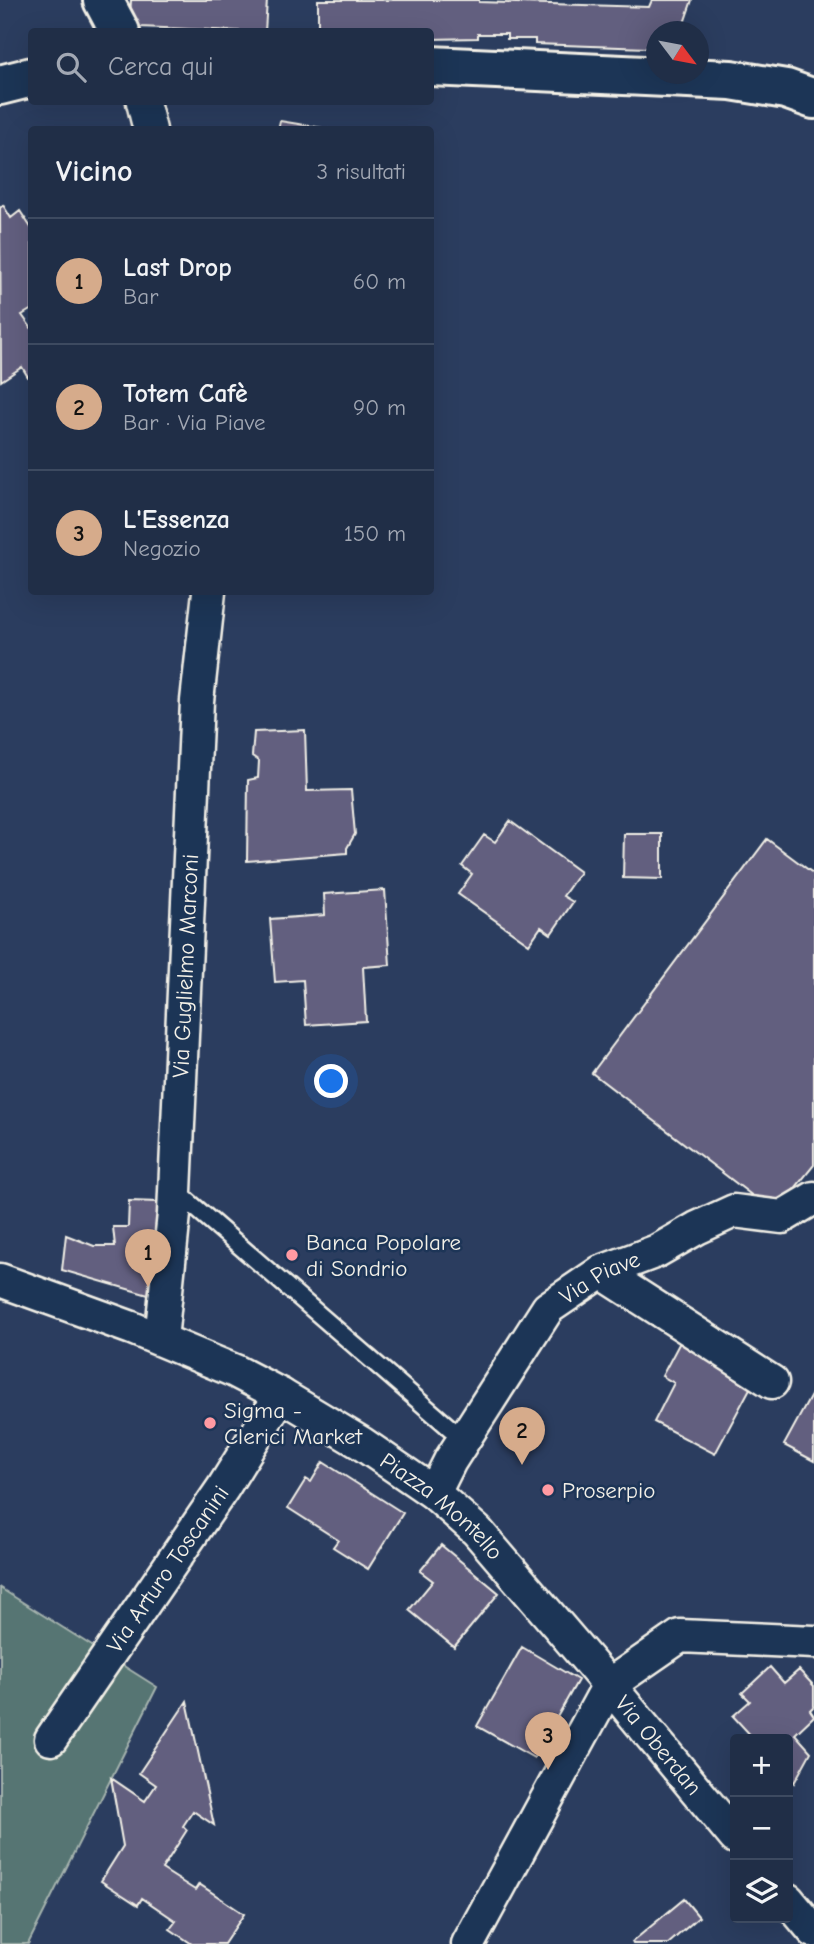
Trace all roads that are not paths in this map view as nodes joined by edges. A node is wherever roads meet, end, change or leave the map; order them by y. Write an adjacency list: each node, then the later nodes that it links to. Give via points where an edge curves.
1 (103, 0): 2 (street)
2 (118, 28)
3 (434, 66): 6 (street, via 732,80)
4 (28, 78): 5 (street)
5 (0, 85)
6 (814, 99)
7 (145, 105): 8 (street)
8 (149, 126)
9 (209, 595): 10 (street, Via Guglielmo Marconi, via 197,701)
10 (175, 1190): 14 (street, Via Guglielmo Marconi); 17 (lane)
11 (814, 1198): 12 (street, Via Piave, via 782,1217 734,1211 657,1251)
12 (601, 1272): 15 (street); 17 (street, Via Piave, via 548,1308)
13 (0, 1280): 14 (street, Piazza Montello)
14 (161, 1339): 16 (street, Piazza Montello)
15 (772, 1382)
16 (281, 1395): 18 (street, Piazza Montello); 21 (street, Via Arturo Toscanini)
17 (464, 1440): 18 (street, Via Piave)
18 (435, 1493): 20 (street, Piazza Montello, via 477,1531)
19 (814, 1642): 20 (street, via 680,1636)
20 (609, 1685): 22 (street, Via Oberdan); 25 (street)
21 (51, 1739)
22 (730, 1830)
23 (793, 1906): 24 (street)
24 (814, 1931)
25 (468, 1944)

